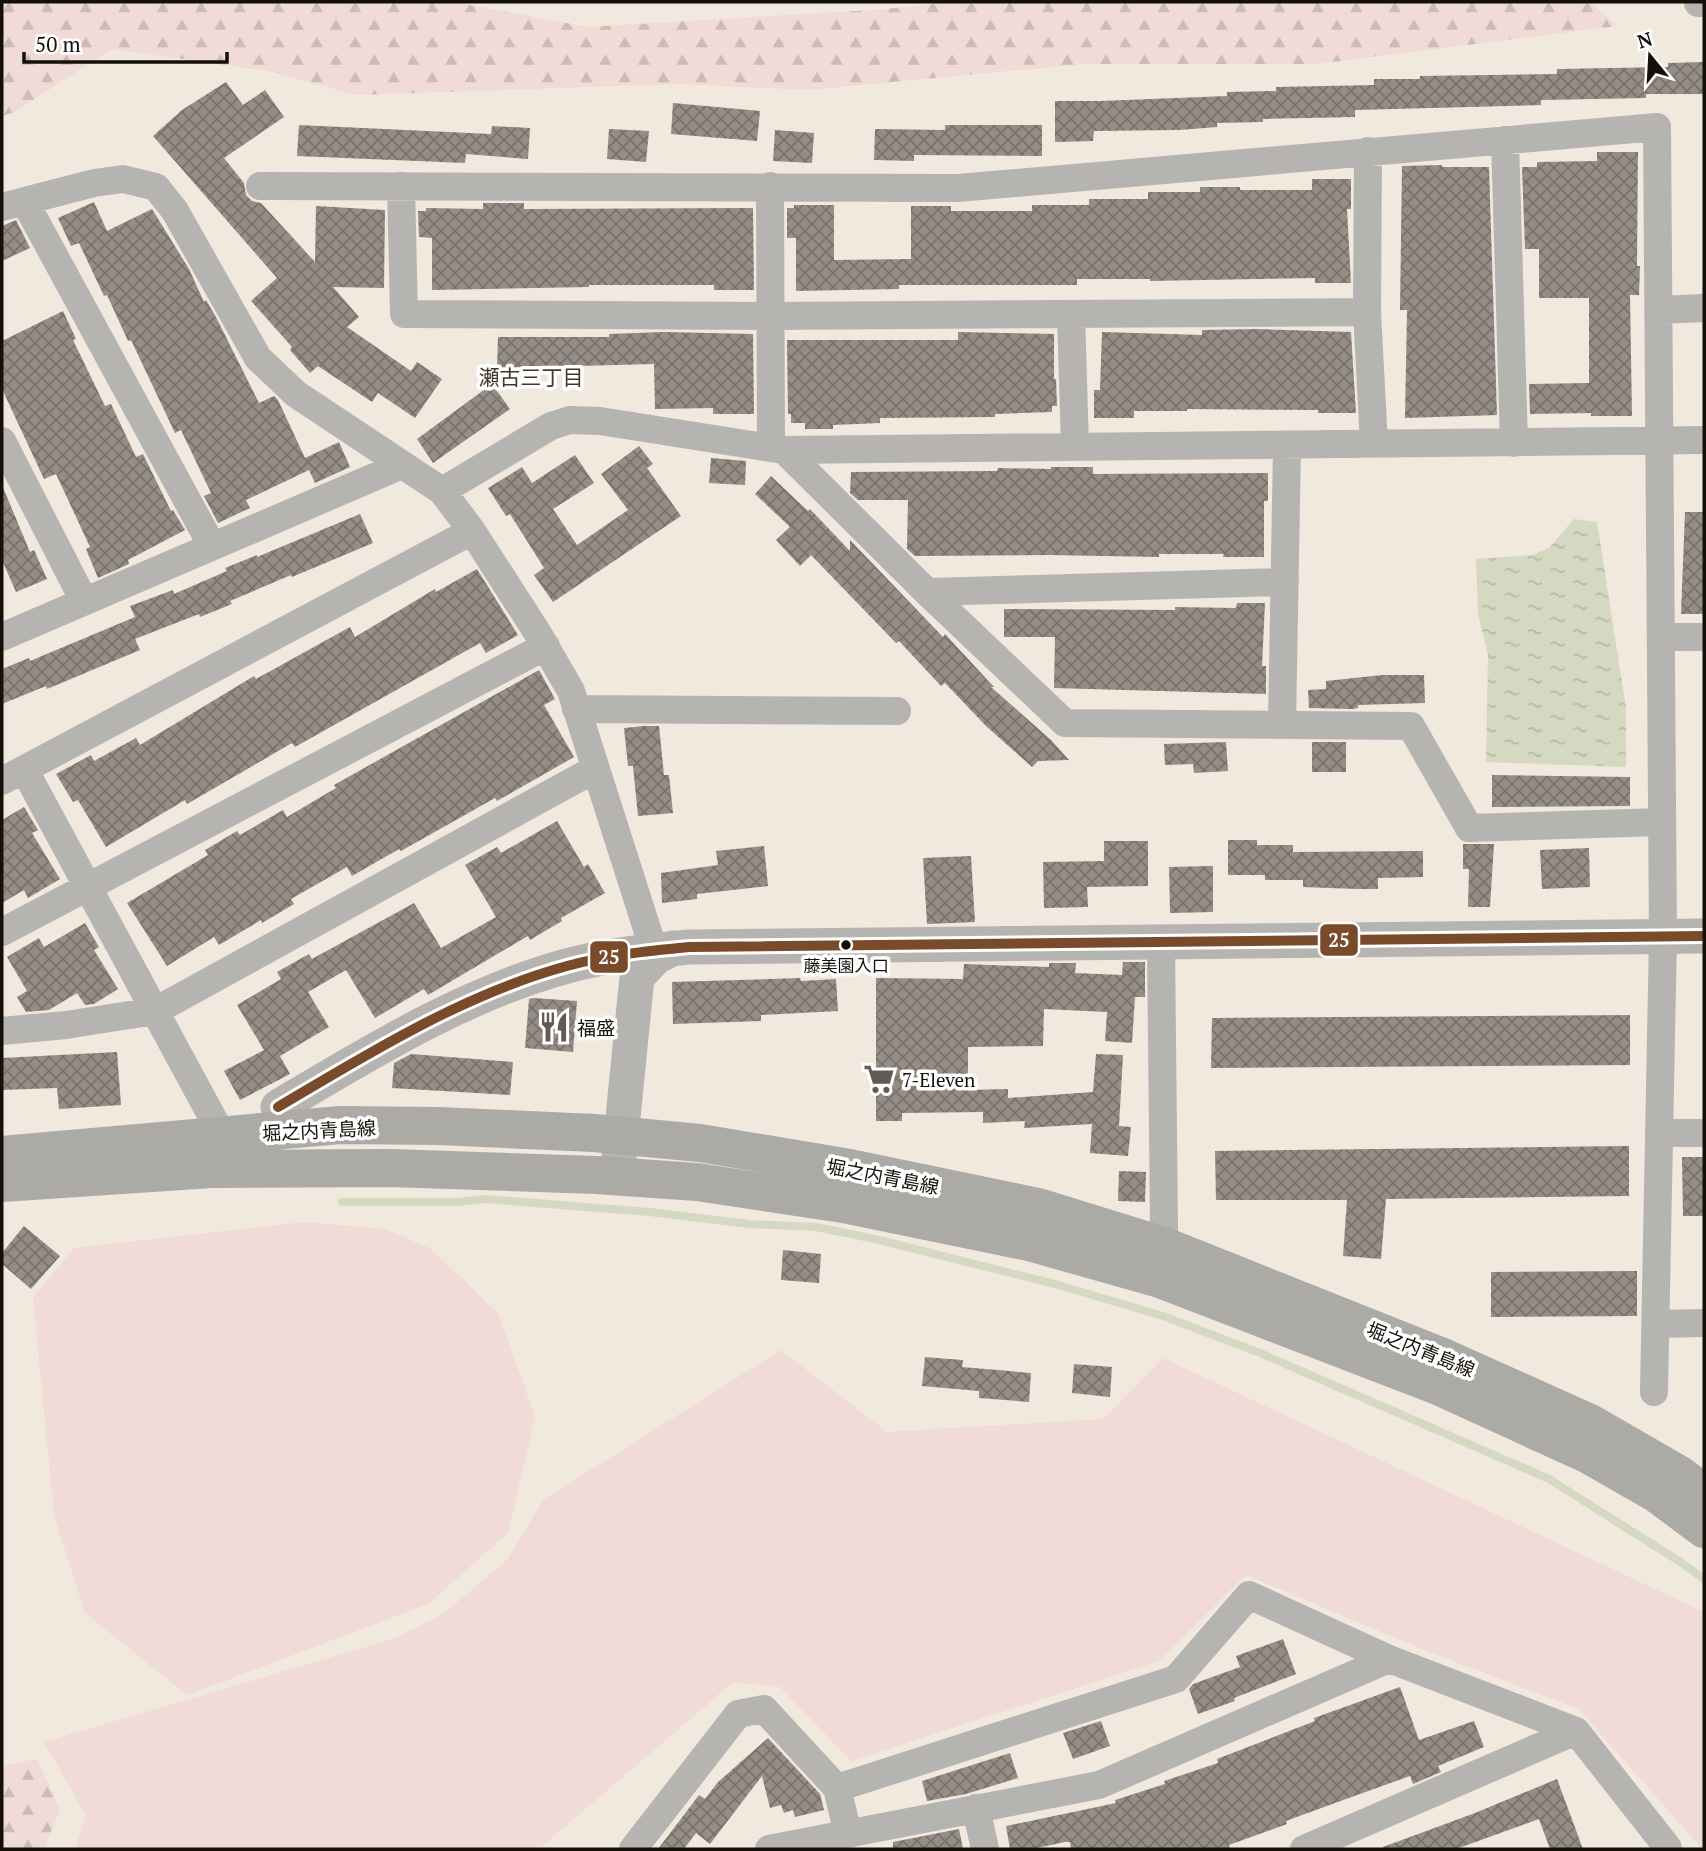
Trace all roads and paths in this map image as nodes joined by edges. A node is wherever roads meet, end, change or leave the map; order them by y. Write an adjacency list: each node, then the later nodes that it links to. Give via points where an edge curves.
1 (1505, 140): 2 (street); 8 (street, via 1657,127); 15 (street)
2 (1368, 151): 5 (street, via 958,188); 9 (street)
3 (260, 186): 4 (street)
4 (401, 186): 5 (street); 11 (street, via 404,314)
5 (770, 186): 11 (street)
6 (13, 205): 20 (street, via 123,179 156,187 175,211 258,358 296,394); 23 (street)
7 (1704, 308): 8 (street)
8 (1659, 310): 14 (street)
9 (1367, 312): 10 (street); 16 (street)
10 (1071, 314): 11 (street); 18 (street)
11 (771, 316): 19 (street)
12 (1704, 440): 14 (street)
13 (2, 441): 26 (street)
14 (1660, 441): 15 (street); 28 (street)
15 (1514, 443): 16 (street)
16 (1374, 444): 17 (street)
17 (1287, 446): 18 (street); 24 (street)
18 (1074, 447): 19 (street)
19 (777, 449): 21 (street, via 570,420 551,426); 25 (street)
20 (402, 465): 21 (street); 23 (street)
21 (442, 491): 22 (street)
22 (472, 531): 30 (street); 35 (street)
23 (212, 546): 26 (street)
24 (1285, 582): 25 (street); 33 (street)
25 (927, 592): 33 (street, via 1065,723)
26 (84, 601): 27 (street)
27 (2, 637)
28 (1661, 637): 29 (street); 36 (street)
29 (1704, 637)
30 (546, 646): 31 (street); 37 (street)
31 (576, 709): 32 (street); 34 (street)
32 (897, 711)
33 (1282, 724): 36 (street, via 1411,726 1469,828)
34 (595, 769): 42 (street); 43 (street)
35 (13, 775): 37 (street)
36 (1662, 822): 39 (street)
37 (89, 888): 38 (street); 43 (street)
38 (2, 932)
39 (1662, 936): 40 (street); 41 (street); 46 (street)
40 (1704, 936)
41 (1161, 942): 42 (street); 53 (street)
42 (661, 952): 45 (street, via 620,954 564,967 465,1004 406,1032); 48 (street, via 637,977)
43 (155, 1011): 44 (street); 49 (street)
44 (2, 1031)
45 (278, 1107)
46 (1659, 1133): 47 (street); 55 (street)
47 (1704, 1133)
48 (622, 1135): 49 (main road, 堀之内青島線, via 341,1125); 51 (street); 53 (main road, 堀之内青島線, via 863,1171 1038,1207)
49 (223, 1137): 50 (main road, 堀之内青島線)
50 (2, 1155)
51 (617, 1177): 52 (main road, 堀之内青島線, via 390,1168 211,1169); 53 (main road, 堀之内青島線, via 697,1182 844,1204 1029,1242)
52 (2, 1183)
53 (1162, 1263): 57 (main road, 堀之内青島線, via 1445,1357 1590,1423); 58 (main road, 堀之内青島線, via 1589,1455 1657,1494)
54 (1704, 1323): 55 (street)
55 (1656, 1324): 56 (street)
56 (1654, 1392)
57 (1704, 1493)
58 (1704, 1529)
59 (1389, 1659): 60 (street); 61 (street, via 1249,1595 1176,1679); 62 (street, via 1099,1785)
60 (1576, 1731): 67 (street); 68 (street)
61 (837, 1788): 63 (street); 64 (street, via 765,1709 738,1714)
62 (976, 1808): 63 (street); 66 (street)
63 (848, 1834): 65 (street)
64 (633, 1849)
65 (769, 1849)
66 (985, 1849)
67 (1304, 1849)
68 (1665, 1849)

